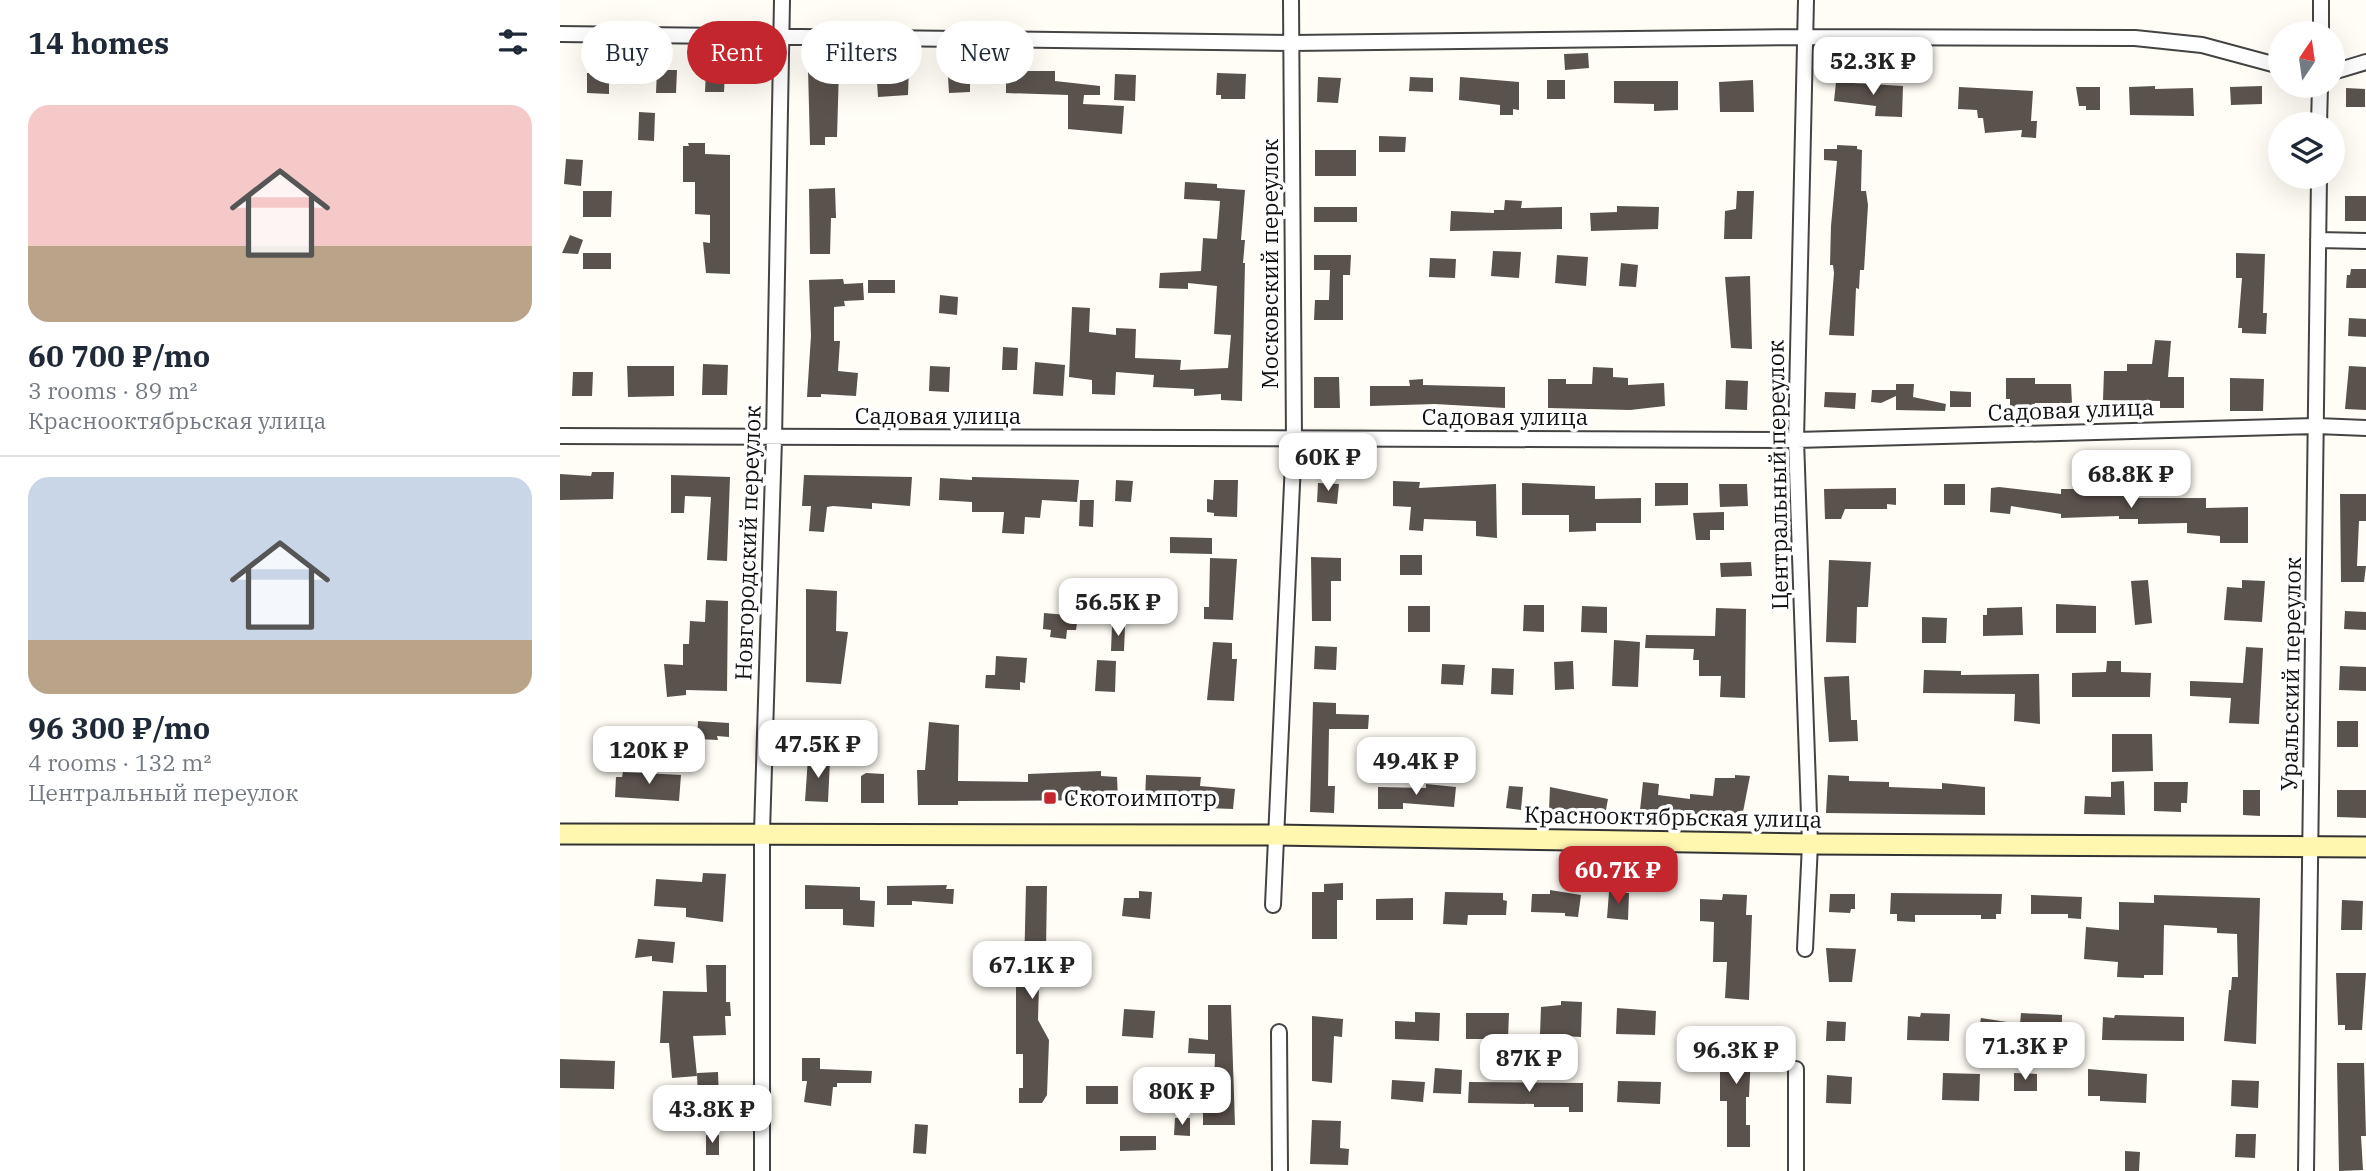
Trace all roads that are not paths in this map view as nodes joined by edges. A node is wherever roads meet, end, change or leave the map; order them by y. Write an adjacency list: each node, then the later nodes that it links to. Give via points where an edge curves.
1 (782, 0): 5 (street, Новгородский переулок)
2 (1291, 0): 11 (street, Московский переулок)
3 (1806, 0): 10 (street, Центральный переулок)
4 (2321, 0): 6 (street)
5 (783, 21)
6 (2321, 21)
7 (560, 34): 8 (street)
8 (687, 36)
9 (787, 37): 11 (street)
10 (1805, 37): 11 (street); 13 (street, via 2135,38 2202,45); 24 (street, Центральный переулок)
11 (1292, 43): 23 (street, Московский переулок)
12 (2366, 62): 14 (street)
13 (2268, 63)
14 (2345, 68)
15 (782, 84): 22 (street, Новгородский переулок)
16 (2319, 189): 17 (street, Уральский переулок)
17 (2318, 240): 18 (street); 19 (street, Уральский переулок)
18 (2366, 241)
19 (2317, 426): 20 (street, Садовая улица); 24 (street, Садовая улица); 29 (street, Уральский переулок)
20 (2366, 428)
21 (560, 436): 22 (street, Садовая улица)
22 (774, 439): 23 (street, Садовая улица); 25 (street, Новгородский переулок)
23 (1294, 440): 24 (street, Садовая улица); 27 (street, Московский переулок)
24 (1796, 440): 28 (street, Центральный переулок)
25 (762, 832): 26 (main road, Краснооктябрьская улица); 27 (main road, Краснооктябрьская улица); 35 (street, Новгородский переулок)
26 (560, 834)
27 (1275, 835): 28 (main road, Краснооктябрьская улица); 31 (street, Московский переулок)
28 (1811, 845): 29 (main road, Краснооктябрьская улица); 32 (street, Центральный переулок)
29 (2311, 847): 30 (main road, Краснооктябрьская улица); 38 (street, Уральский переулок)
30 (2366, 847)
31 (1273, 905)
32 (1805, 949)
33 (1279, 1032): 36 (street)
34 (1796, 1069): 37 (street)
35 (762, 1171)
36 (1280, 1171)
37 (1796, 1171)
38 (2306, 1171)

